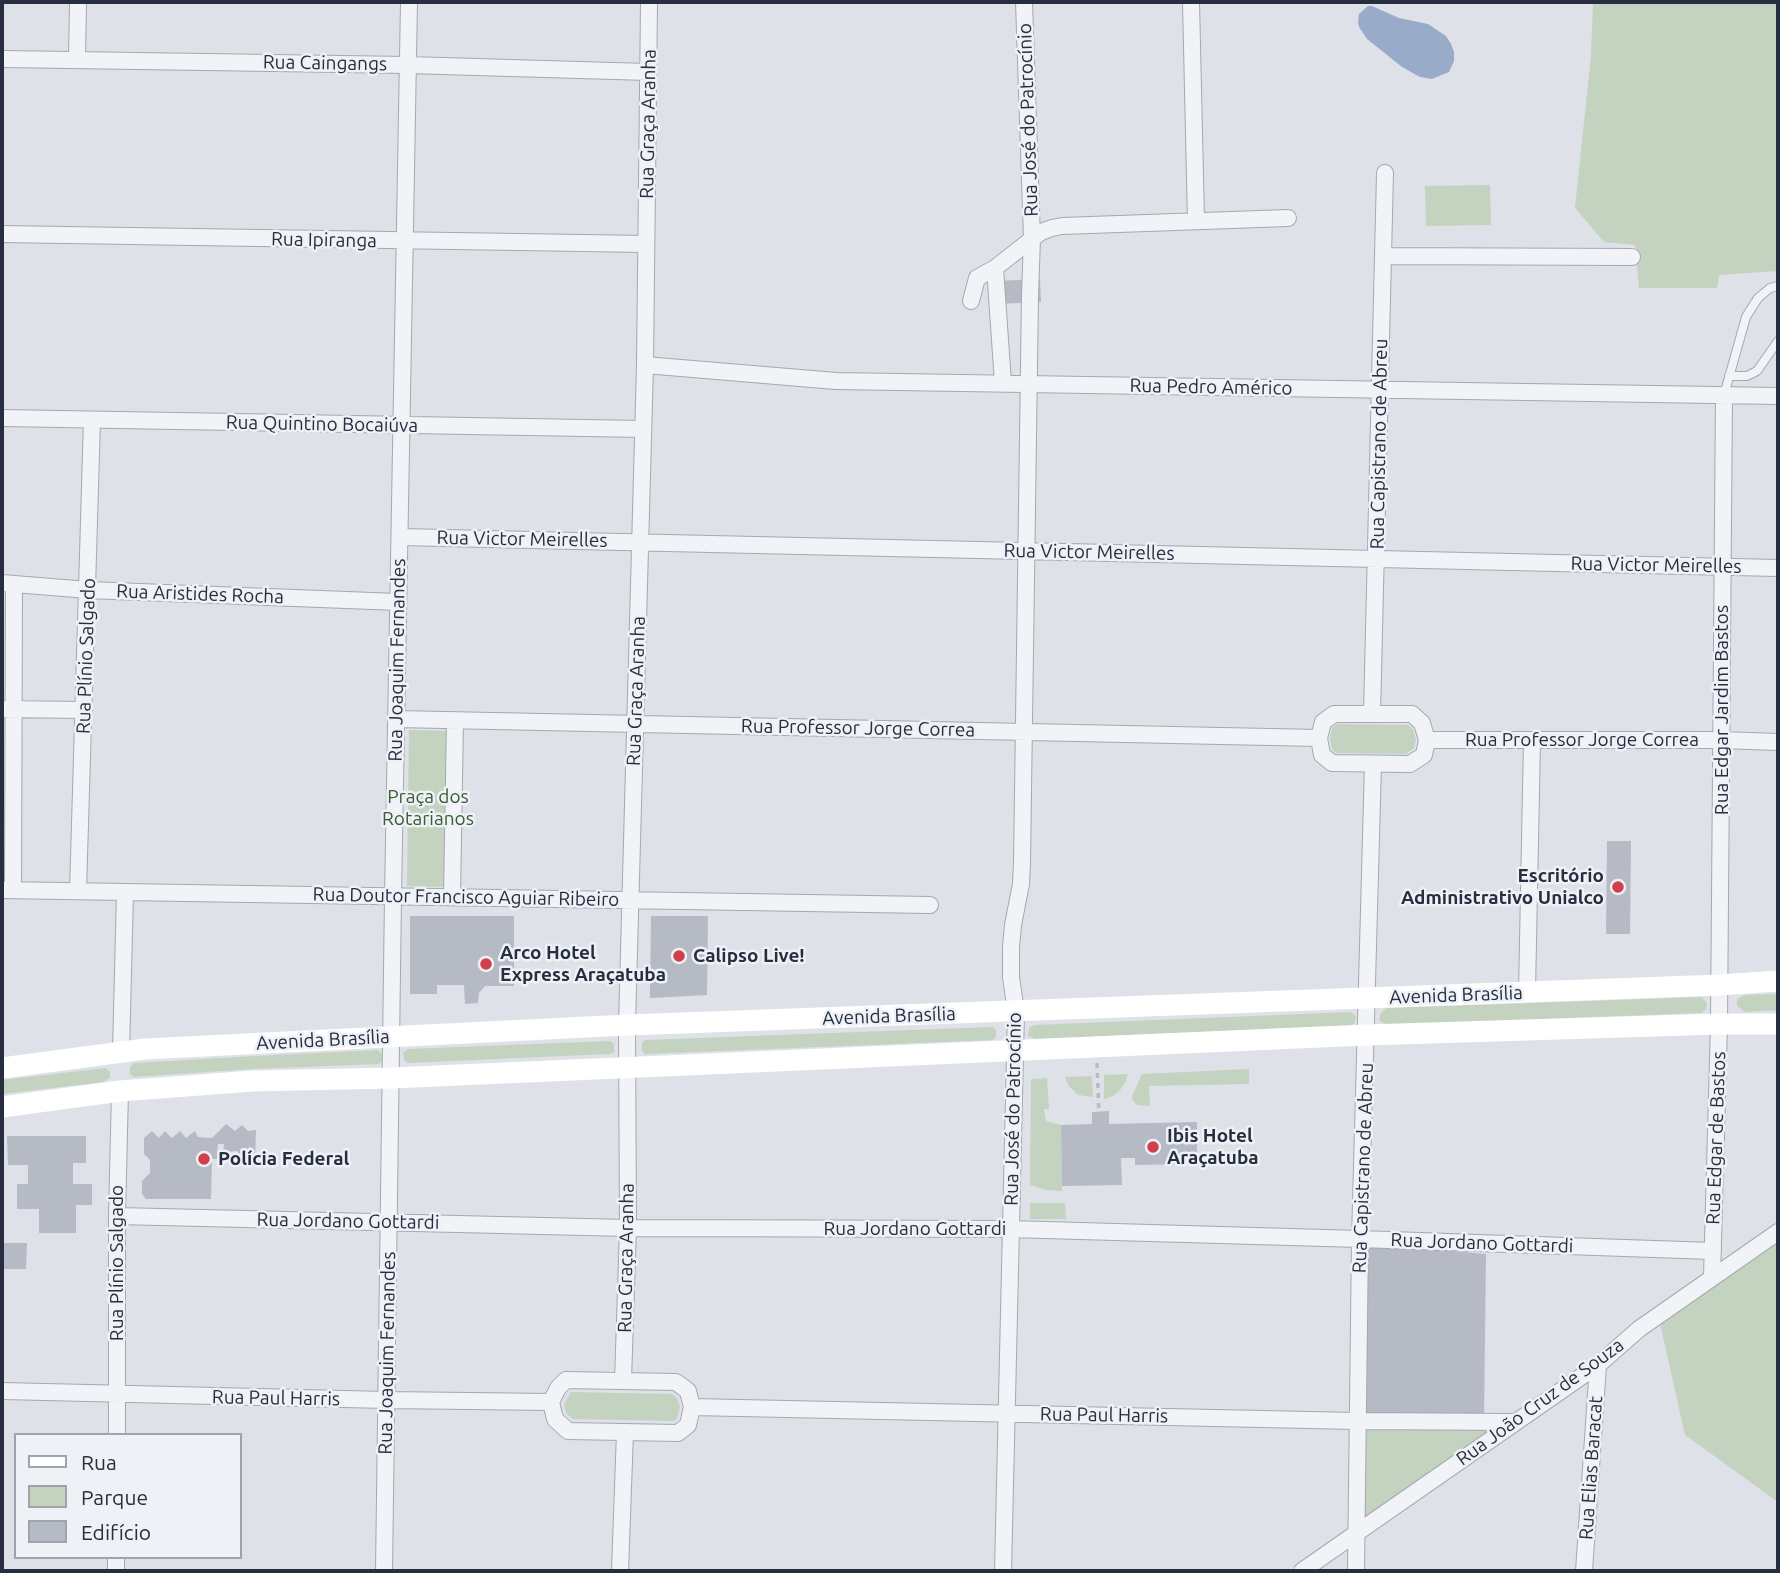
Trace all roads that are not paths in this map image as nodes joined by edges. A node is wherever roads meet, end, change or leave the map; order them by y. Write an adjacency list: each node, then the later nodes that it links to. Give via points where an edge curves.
1 (78, 2): 7 (street)
2 (409, 2): 8 (street, Rua Joaquim Fernandes)
3 (649, 2): 9 (street, Rua Graça Aranha)
4 (1024, 2): 14 (street, Rua José do Patrocínio)
5 (1191, 2): 12 (street)
6 (2, 59): 7 (street, Rua Caingangs)
7 (77, 59): 8 (street, Rua Caingangs)
8 (408, 65): 9 (street, Rua Caingangs); 15 (street, Rua Joaquim Fernandes)
9 (648, 72): 16 (street, Rua Graça Aranha)
10 (1385, 173): 17 (street, Rua Capistrano de Abreu)
11 (1288, 218): 12 (street)
12 (1196, 221): 14 (street, via 1062,226)
13 (2, 234): 15 (street, Rua Ipiranga)
14 (1032, 239): 19 (street); 22 (street, Rua José do Patrocínio)
15 (405, 241): 16 (street, Rua Ipiranga); 34 (street, Rua Joaquim Fernandes)
16 (646, 244): 25 (street, Rua Graça Aranha)
17 (1383, 256): 18 (street); 29 (street, Rua Capistrano de Abreu)
18 (1632, 257)
19 (995, 268): 21 (street, via 977,278); 23 (street)
20 (1778, 286): 26 (lane, via 1758,298 1746,317)
21 (971, 301)
22 (1030, 319): 23 (street); 28 (street, Rua José do Patrocínio)
23 (998, 320): 27 (street)
24 (1778, 341): 26 (lane, via 1757,371)
25 (645, 365): 27 (street, Rua Pedro Américo, via 836,381); 35 (street, Rua Graça Aranha)
26 (1729, 376): 30 (lane)
27 (1003, 383): 28 (street, Rua Pedro Américo)
28 (1030, 384): 29 (street, Rua Pedro Américo); 38 (street)
29 (1380, 389): 30 (street, Rua Pedro Américo); 39 (street, Rua Capistrano de Abreu)
30 (1724, 395): 31 (street, Rua Pedro Américo); 40 (street, Rua Edgar Jardim Bastos)
31 (1778, 396)
32 (2, 418): 33 (street, Rua Quintino Bocaiúva)
33 (92, 420): 34 (street, Rua Quintino Bocaiúva); 43 (street, Rua Plínio Salgado)
34 (401, 425): 35 (street, Rua Quintino Bocaiúva); 36 (street, Rua Joaquim Fernandes)
35 (643, 429): 37 (street, Rua Graça Aranha)
36 (400, 537): 37 (street, Rua Victor Meirelles); 44 (street, Rua Joaquim Fernandes)
37 (640, 542): 38 (street, Rua Victor Meirelles); 50 (street, Rua Graça Aranha)
38 (1026, 551): 39 (street, Rua Victor Meirelles); 51 (street, Rua José do Patrocínio)
39 (1376, 559): 40 (street, Rua Victor Meirelles); 47 (street, Rua Capistrano de Abreu)
40 (1723, 567): 41 (street, Rua Victor Meirelles); 55 (street, Rua Edgar Jardim Bastos)
41 (1778, 568)
42 (8, 583): 43 (street, Rua Aristides Rocha); 45 (street)
43 (88, 590): 44 (street, Rua Aristides Rocha); 46 (street, Rua Plínio Salgado)
44 (398, 602): 48 (street, Rua Joaquim Fernandes)
45 (8, 709): 46 (street); 58 (street)
46 (84, 710): 59 (street, Rua Plínio Salgado)
47 (1373, 714): 52 (street, via 1334,714 1323,722); 53 (street, via 1412,714 1422,723)
48 (396, 719): 49 (street, Rua Professor Jorge Correa); 61 (street, Rua Joaquim Fernandes)
49 (455, 720): 50 (street, Rua Professor Jorge Correa); 62 (street)
50 (635, 724): 51 (street, Rua Professor Jorge Correa); 63 (street, Rua Graça Aranha)
51 (1024, 732): 52 (street, Rua Professor Jorge Correa); 69 (street, Rua José do Patrocínio, via 1021,884 1013,925 1011,977)
52 (1319, 738): 57 (street, via 1322,755 1332,763)
53 (1427, 740): 54 (street, Rua Professor Jorge Correa); 57 (street, via 1424,755 1410,764)
54 (1532, 740): 55 (street, Rua Professor Jorge Correa); 67 (street)
55 (1721, 740): 56 (street, Rua Professor Jorge Correa); 66 (street, Rua Edgar Jardim Bastos)
56 (1778, 743)
57 (1373, 764): 68 (street, Rua Capistrano de Abreu)
58 (7, 890): 59 (street, Rua Doutor Francisco Aguiar Ribeiro)
59 (78, 891): 60 (street, Rua Doutor Francisco Aguiar Ribeiro)
60 (125, 892): 61 (street, Rua Doutor Francisco Aguiar Ribeiro); 76 (street)
61 (393, 896): 62 (street, Rua Doutor Francisco Aguiar Ribeiro); 74 (street, Rua Joaquim Fernandes)
62 (452, 897): 63 (street, Rua Doutor Francisco Aguiar Ribeiro)
63 (630, 900): 64 (street, Rua Doutor Francisco Aguiar Ribeiro); 72 (street, Rua Graça Aranha)
64 (930, 905)
65 (1778, 981): 66 (main road, Avenida Brasília)
66 (1720, 985): 67 (main road, Avenida Brasília); 70 (street, Rua Edgar Jardim Bastos)
67 (1527, 992): 68 (main road, Avenida Brasília)
68 (1367, 998): 69 (main road, Avenida Brasília); 73 (street, Rua Capistrano de Abreu)
69 (1016, 1012): 72 (main road, Avenida Brasília); 75 (street, Rua José do Patrocínio)
70 (1719, 1024): 71 (main road, Avenida Brasília); 73 (main road, Avenida Brasília); 88 (street, Rua Edgar de Bastos)
71 (1778, 1024)
72 (627, 1025): 74 (main road, Avenida Brasília); 77 (street, Rua Graça Aranha)
73 (1366, 1035): 75 (main road, Avenida Brasília); 87 (street, Rua Capistrano de Abreu)
74 (392, 1037): 76 (main road, Avenida Brasília); 79 (street, Rua Joaquim Fernandes)
75 (1015, 1051): 77 (main road, Avenida Brasília); 85 (street, Rua José do Patrocínio)
76 (121, 1052): 78 (main road, Avenida Brasília)
77 (627, 1067): 79 (main road, Avenida Brasília); 84 (street, Rua Graça Aranha)
78 (2, 1068)
79 (391, 1078): 80 (main road, Avenida Brasília, via 253,1081); 83 (street, Rua Joaquim Fernandes)
80 (120, 1091): 81 (main road, Avenida Brasília); 82 (street, Rua Plínio Salgado)
81 (2, 1107)
82 (117, 1216): 83 (street, Rua Jordano Gottardi); 93 (street, Rua Plínio Salgado)
83 (389, 1222): 84 (street, Rua Jordano Gottardi); 94 (street, Rua Joaquim Fernandes)
84 (628, 1227): 85 (street, Rua Jordano Gottardi); 91 (street, Rua Graça Aranha)
85 (1010, 1229): 87 (street, Rua Jordano Gottardi); 97 (street, Rua José do Patrocínio)
86 (1778, 1232): 89 (street, Rua João Cruz de Souza)
87 (1360, 1239): 88 (street, Rua Jordano Gottardi); 98 (street, Rua Capistrano de Abreu)
88 (1713, 1251): 89 (street, Rua Edgar de Bastos)
89 (1712, 1277): 90 (street, Rua João Cruz de Souza)
90 (1598, 1365): 99 (street, Rua João Cruz de Souza); 108 (street, Rua Elias Baracat)
91 (623, 1381): 95 (street, via 566,1380); 96 (street, via 676,1382 688,1391)
92 (2, 1391): 93 (street, Rua Paul Harris)
93 (117, 1394): 94 (street, Rua Paul Harris); 101 (street, Rua Plínio Salgado)
94 (387, 1400): 95 (street, Rua Paul Harris); 103 (street, Rua Joaquim Fernandes)
95 (551, 1402): 100 (street, via 555,1419 569,1430)
96 (692, 1407): 97 (street, Rua Paul Harris); 100 (street, via 688,1425 678,1433)
97 (1006, 1413): 98 (street, Rua Paul Harris); 105 (street, Rua José do Patrocínio)
98 (1357, 1421): 99 (street, Rua Paul Harris); 102 (street, Rua Capistrano de Abreu)
99 (1516, 1422): 102 (street, Rua João Cruz de Souza)
100 (625, 1432): 104 (street)
101 (117, 1433)
102 (1357, 1533): 106 (street, Rua João Cruz de Souza); 107 (street, Rua Capistrano de Abreu)
103 (384, 1571)
104 (620, 1571)
105 (1003, 1571)
106 (1301, 1571)
107 (1356, 1571)
108 (1584, 1571)

